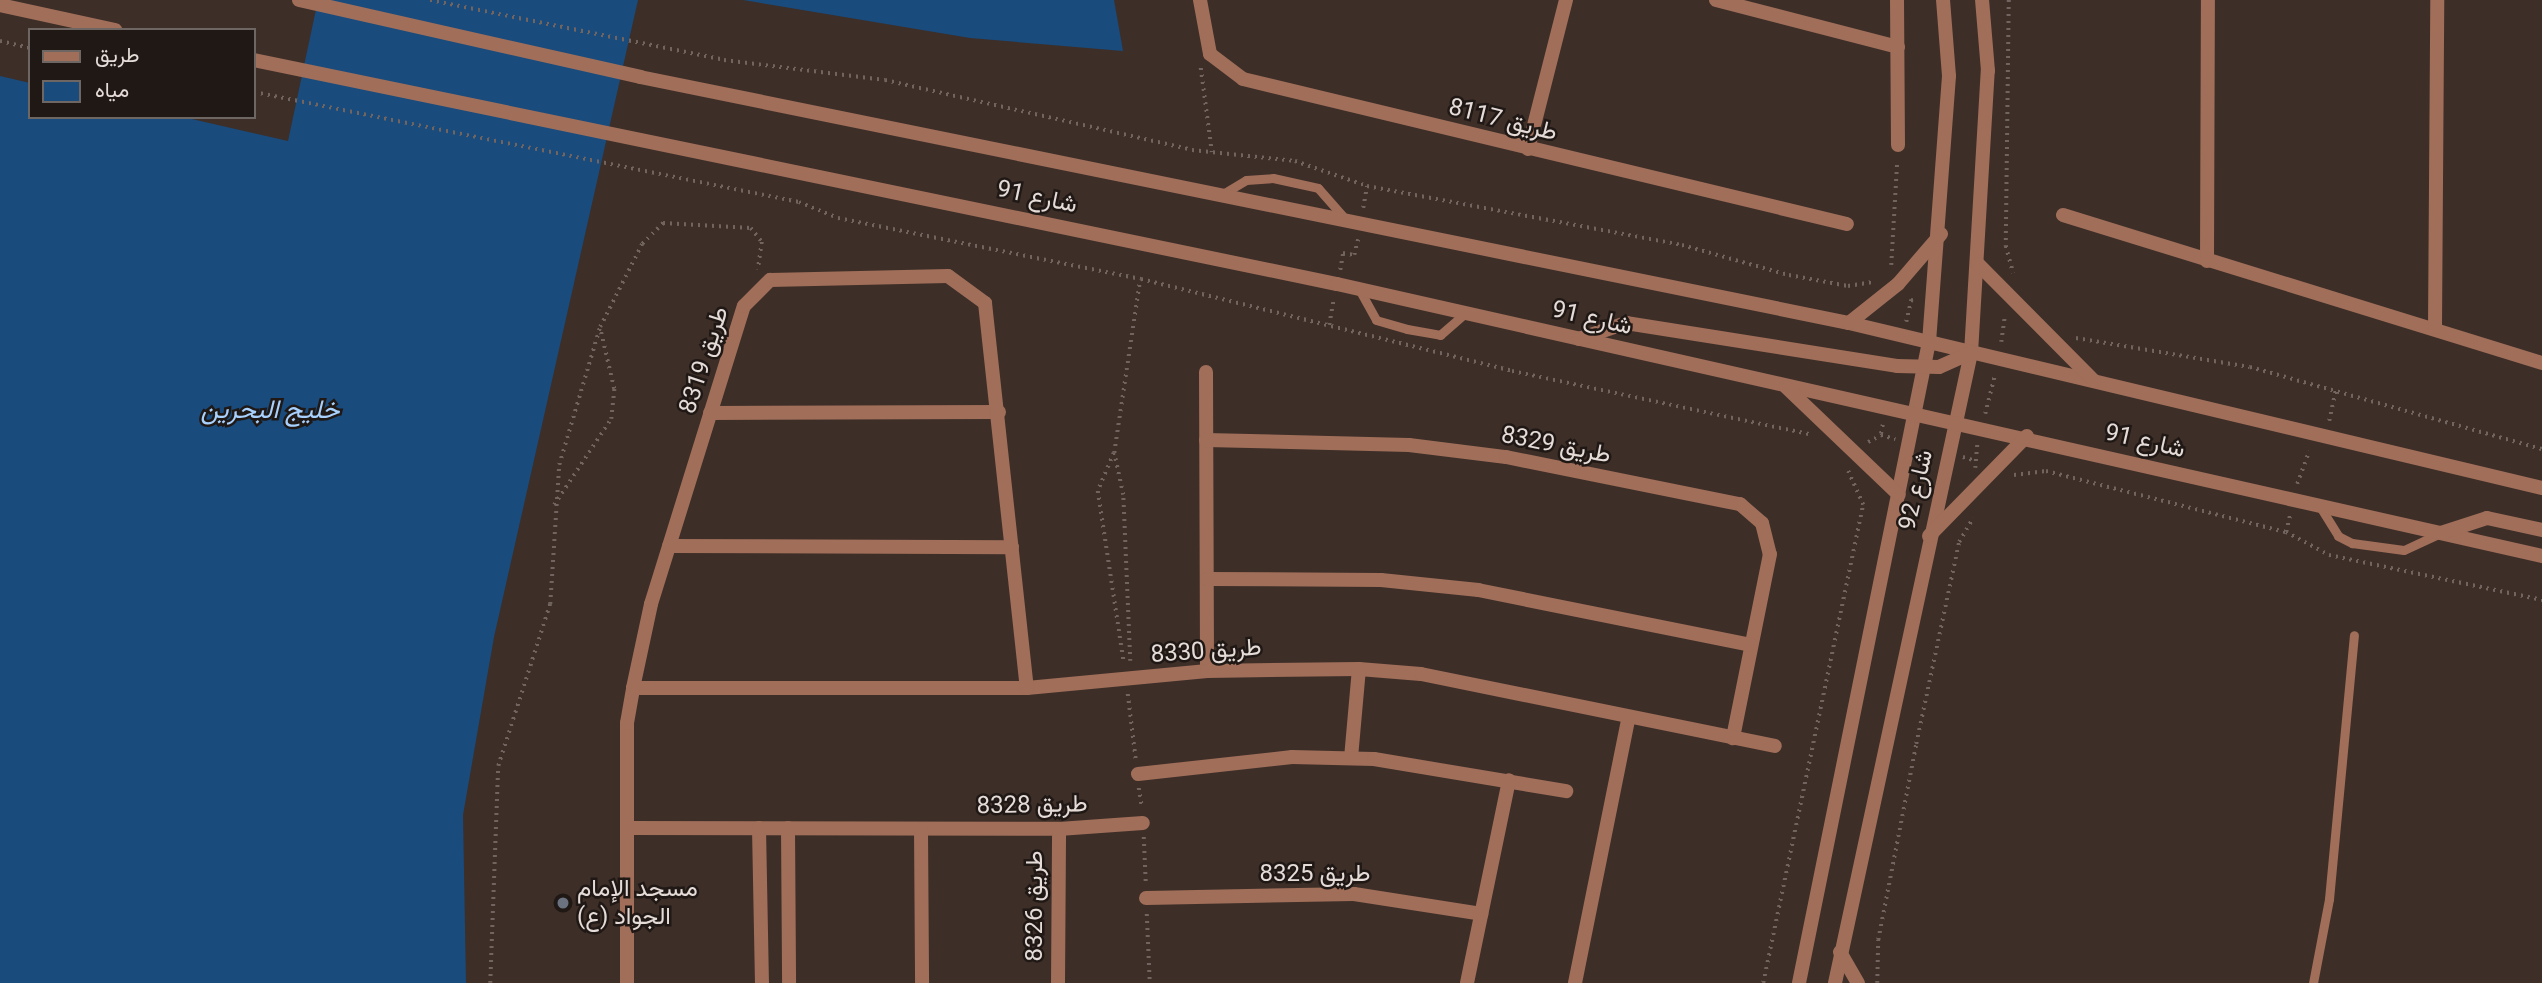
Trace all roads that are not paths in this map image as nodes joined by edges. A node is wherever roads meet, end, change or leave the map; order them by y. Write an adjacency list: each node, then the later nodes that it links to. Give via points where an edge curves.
1 (1200, 0): 15 (street, طريق 8117, via 1210,54 1228,73)
2 (1566, 0): 15 (street)
3 (1716, 0): 12 (street)
4 (1897, 0): 12 (street)
5 (1943, 0): 20 (street, شارع 92, via 1949,76)
6 (1982, 0): 22 (street, شارع 92, via 1988,71)
7 (2208, 0): 21 (street)
8 (2437, 0): 26 (street)
9 (304, 1): 16 (street, شارع 91, via 640,77)
10 (0, 5): 11 (street)
11 (106, 28)
12 (1898, 47): 14 (street)
13 (256, 60): 23 (street, شارع 91)
14 (1898, 145)
15 (1528, 149): 19 (street, طريق 8117)
16 (1220, 196): 18 (street, شارع 91); 18 (lane, via 1246,180 1273,178 1318,188)
17 (2063, 215): 21 (street)
18 (1354, 224): 25 (street, شارع 91)
19 (1847, 224)
20 (1941, 234): 25 (street, via 1898,284); 28 (street, شارع 92)
21 (2207, 261): 26 (street)
22 (1978, 264): 29 (street, شارع 92); 33 (street)
23 (1359, 289): 24 (street, شارع 91); 24 (lane, via 1376,320 1407,329 1440,335)
24 (1465, 313): 27 (street, شارع 91)
25 (1849, 323): 28 (street, شارع 91)
26 (2435, 327): 30 (street)
27 (1579, 339): 31 (street, via 1626,323); 34 (street, شارع 91)
28 (1929, 342): 29 (street, شارع 91); 31 (street, شارع 92)
29 (1971, 353): 31 (street); 33 (street, شارع 91); 38 (street, شارع 92)
30 (2542, 363)
31 (1925, 368): 37 (street, شارع 92)
32 (1206, 372): 40 (street)
33 (2095, 382): 41 (street, شارع 91)
34 (1785, 386): 37 (street, شارع 91); 42 (street)
35 (710, 412): 36 (street); 36 (street, طريق 8319, via 753,293 790,275 948,276 964,282 990,318); 47 (street, طريق 8319)
36 (999, 412): 48 (street, طريق 8319)
37 (1916, 413): 38 (street, شارع 91); 42 (street, شارع 92)
38 (1955, 420): 39 (street, شارع 91); 46 (street, شارع 92)
39 (2027, 436): 43 (street, شارع 91); 46 (street)
40 (1206, 440): 50 (street); 52 (street, طريق 8329, via 1409,445 1506,457 1740,504 1762,523 1770,554)
41 (2542, 488)
42 (1899, 495): 80 (street, شارع 92)
43 (2319, 505): 45 (street, شارع 91); 45 (lane, via 2338,536 2352,543 2404,550)
44 (2542, 530): 45 (street, via 2487,518)
45 (2441, 533): 49 (street, شارع 91)
46 (1929, 536): 72 (street, شارع 92)
47 (669, 546): 48 (street); 55 (street, طريق 8319)
48 (1012, 547): 56 (street, طريق 8319)
49 (2542, 556)
50 (1207, 579): 52 (street, via 1381,580 1478,590); 54 (street)
51 (2354, 635): 83 (lane, via 2329,899)
52 (1751, 645): 58 (street, طريق 8329)
53 (1359, 669): 54 (street, طريق 8330); 57 (street, طريق 8330, via 1421,674); 60 (street)
54 (1207, 671): 56 (street, طريق 8330)
55 (633, 688): 56 (street, طريق 8330); 65 (street, طريق 8319)
56 (1027, 688)
57 (1628, 721): 58 (street, طريق 8330); 79 (street)
58 (1733, 738): 59 (street, طريق 8330)
59 (1775, 746)
60 (1350, 758): 61 (street, via 1292,757); 62 (street)
61 (1138, 774)
62 (1508, 780): 63 (street); 71 (street)
63 (1566, 791)
64 (1143, 823): 69 (street, طريق 8328)
65 (627, 828): 66 (street, طريق 8328); 73 (street, طريق 8319)
66 (759, 828): 67 (street, طريق 8328); 74 (street)
67 (788, 828): 68 (street, طريق 8328); 75 (street)
68 (921, 829): 69 (street, طريق 8328); 76 (street)
69 (1059, 829): 77 (street, طريق 8326)
70 (1146, 898): 71 (street, طريق 8325, via 1354,894)
71 (1481, 914): 78 (street)
72 (1840, 952): 81 (street, شارع 92); 82 (street)
73 (627, 983)
74 (762, 983)
75 (789, 983)
76 (922, 983)
77 (1058, 983)
78 (1467, 983)
79 (1575, 983)
80 (1800, 983)
81 (1835, 983)
82 (1858, 983)
83 (2313, 983)

